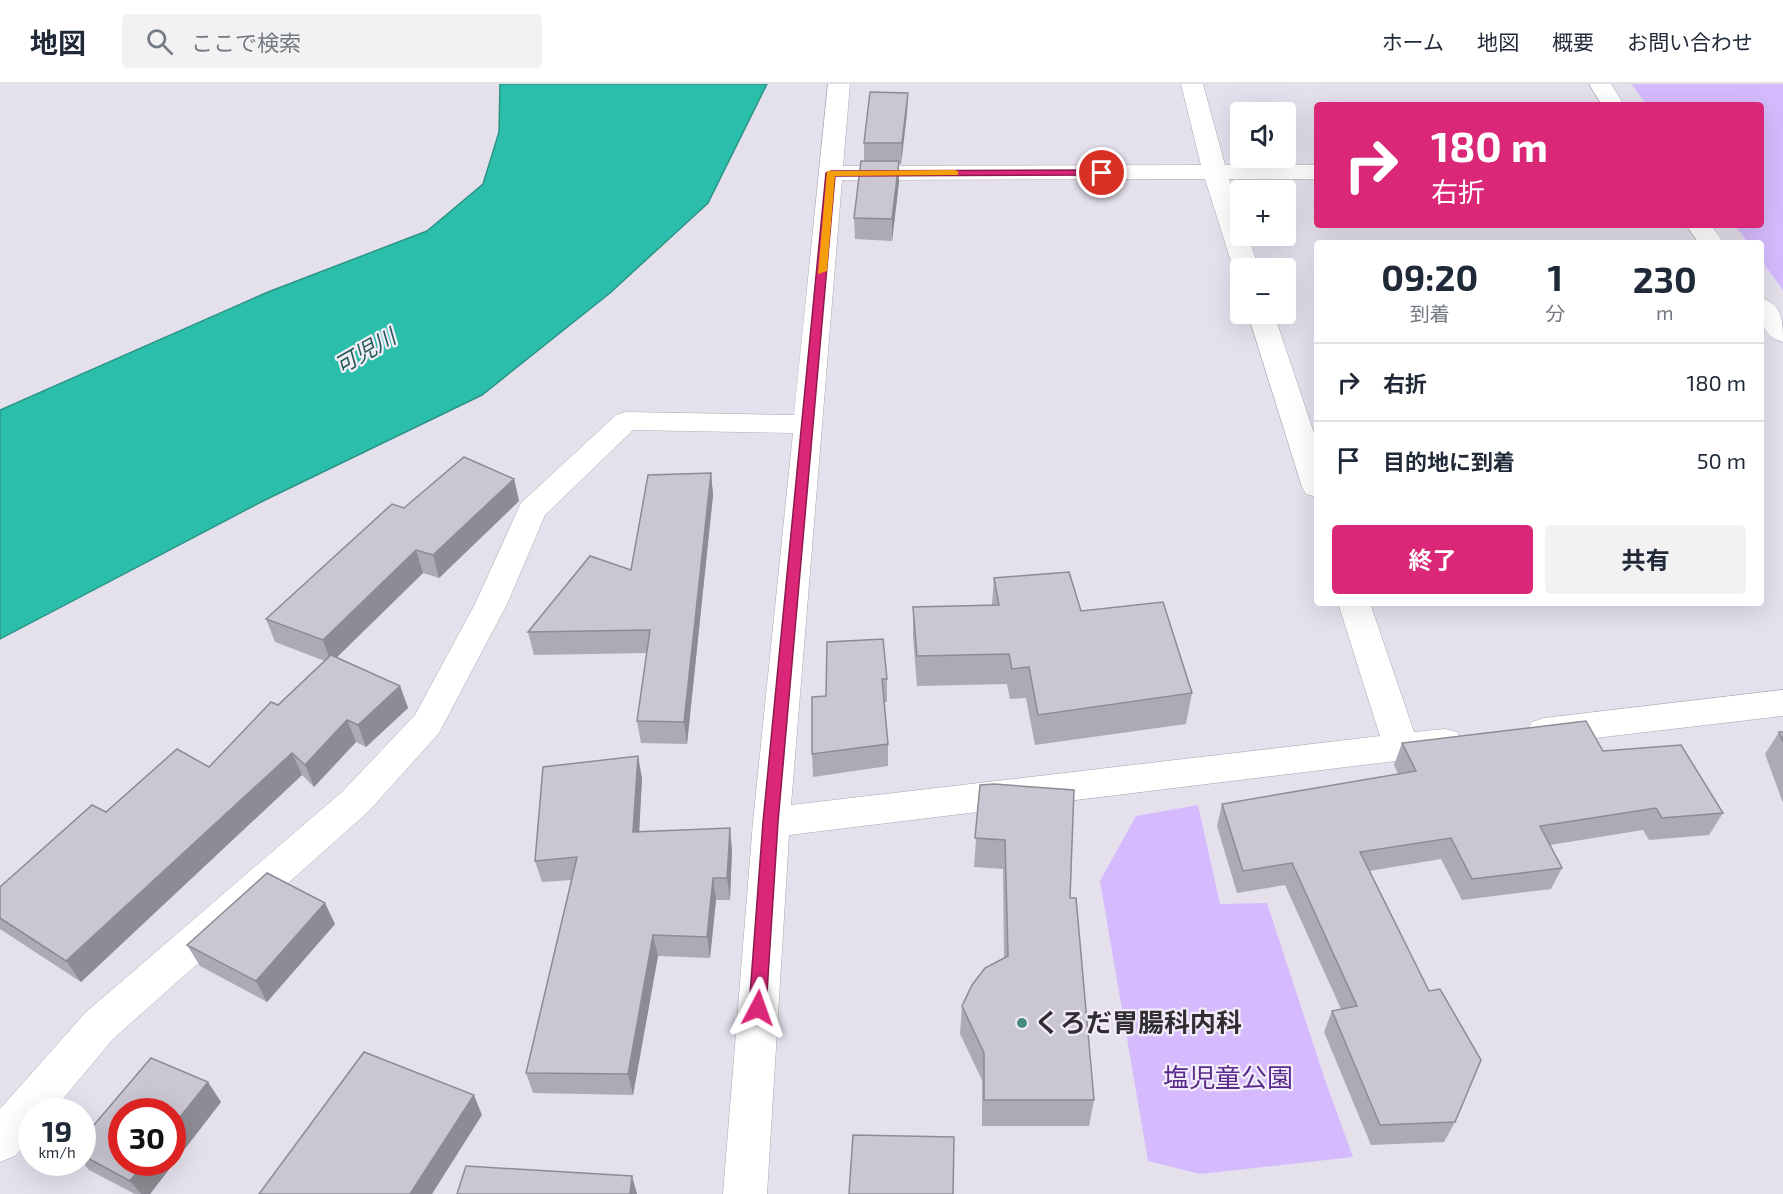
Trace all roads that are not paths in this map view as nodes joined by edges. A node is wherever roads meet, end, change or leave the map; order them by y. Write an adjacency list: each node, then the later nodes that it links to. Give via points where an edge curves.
1 (839, 84): 6 (street)
2 (1192, 84): 7 (street)
3 (1600, 84): 4 (street)
4 (1611, 102)
5 (1314, 172): 7 (street)
6 (831, 173): 7 (street); 14 (street)
7 (1215, 173): 10 (street)
8 (1700, 228): 9 (street)
9 (1710, 240)
10 (1243, 258)
11 (1764, 310): 13 (street)
12 (1264, 324): 15 (street)
13 (1783, 334)
14 (808, 424): 21 (street); 22 (street, via 626,421 532,510 491,604 427,724 356,801 99,1026)
15 (1314, 478)
16 (1355, 606): 20 (street)
17 (1783, 704): 18 (street)
18 (1517, 734)
19 (1470, 739): 20 (street)
20 (1401, 747): 21 (street)
21 (771, 822): 23 (street)
22 (0, 1141)
23 (745, 1194)

